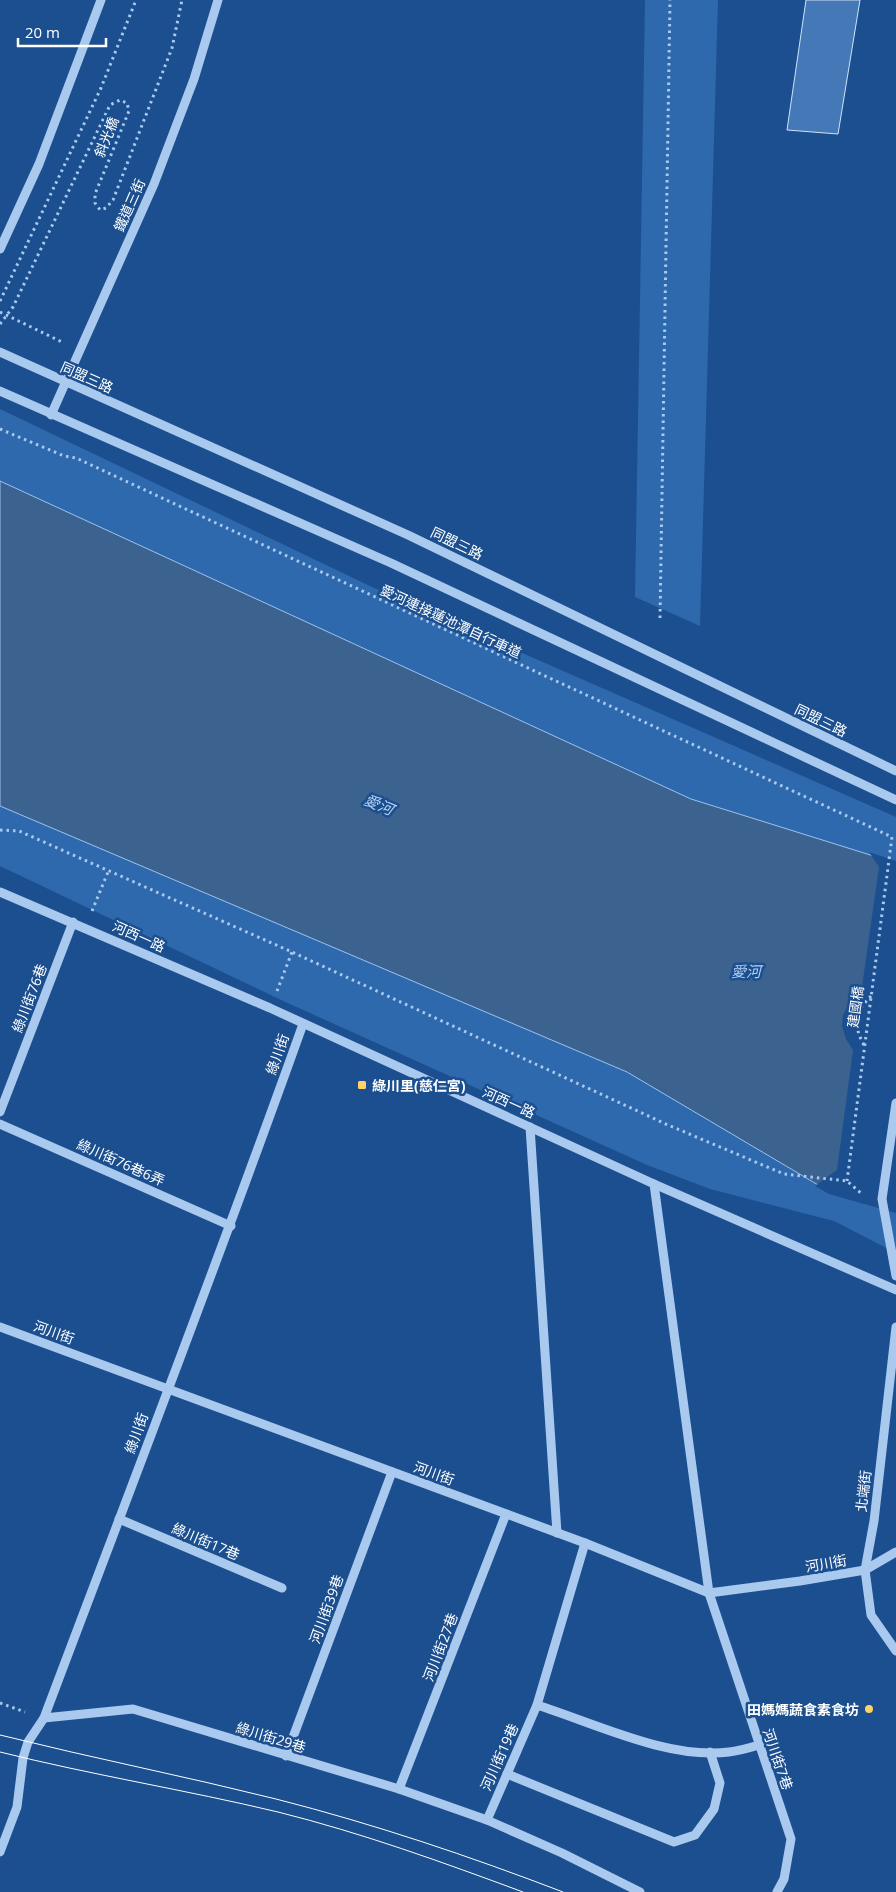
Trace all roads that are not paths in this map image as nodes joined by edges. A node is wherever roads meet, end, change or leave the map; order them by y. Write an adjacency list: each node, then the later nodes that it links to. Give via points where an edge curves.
1 (101, 0): 3 (street, via 39,164)
2 (218, 0): 5 (street, 鐵道三街, via 194,79 154,184)
3 (0, 249)
4 (0, 352): 5 (street, 同盟三路)
5 (64, 382): 7 (street, 鐵道三街); 8 (street, 同盟三路, via 408,535)
6 (0, 392): 7 (street)
7 (51, 415): 9 (street, via 391,563)
8 (896, 771)
9 (896, 800)
10 (0, 892): 11 (street, 河西一路)
11 (73, 922): 12 (street, 河西一路); 14 (street, 綠川街76巷)
12 (302, 1024): 16 (street, 河西一路); 18 (street, 綠川街)
13 (896, 1103): 19 (street, via 882,1199)
14 (0, 1112)
15 (0, 1124): 18 (street, 綠川街76巷6弄)
16 (530, 1127): 17 (street, 河西一路); 27 (street)
17 (654, 1184): 20 (street, 河西一路); 32 (street, 河川街7巷)
18 (231, 1226): 23 (street, 綠川街)
19 (896, 1276)
20 (896, 1290)
21 (0, 1327): 23 (street, 河川街)
22 (896, 1327): 30 (street, 北端街, via 874,1521)
23 (168, 1388): 24 (street, 河川街); 26 (street, 綠川街)
24 (392, 1472): 25 (street, 河川街); 38 (street, 河川街39巷)
25 (506, 1514): 27 (street, 河川街); 40 (street, 河川街27巷)
26 (119, 1519): 31 (street, 綠川街17巷); 35 (street, 綠川街)
27 (557, 1533): 28 (street, 河川街)
28 (585, 1543): 32 (street, 河川街); 34 (street, 河川街19巷)
29 (896, 1552): 30 (street, 河川街)
30 (865, 1570): 32 (street, 河川街); 33 (street, 北端街, via 871,1615)
31 (282, 1588)
32 (709, 1593): 36 (street, 河川街7巷)
33 (896, 1651)
34 (537, 1705): 37 (street, via 643,1743); 39 (street, 河川街19巷)
35 (44, 1718): 38 (street, 綠川街29巷, via 133,1708); 42 (street, 綠川街, via 28,1742 17,1807)
36 (759, 1745): 37 (street, via 728,1752); 44 (street, 河川街7巷, via 791,1839 784,1879)
37 (710, 1752): 39 (street, via 720,1783 714,1809 695,1835 674,1842)
38 (286, 1756): 40 (street, 綠川街29巷)
39 (507, 1774): 41 (street, 河川街19巷)
40 (399, 1790): 41 (street, 綠川街29巷)
41 (487, 1820): 43 (street)
42 (0, 1852)
43 (640, 1892)
44 (777, 1892)

